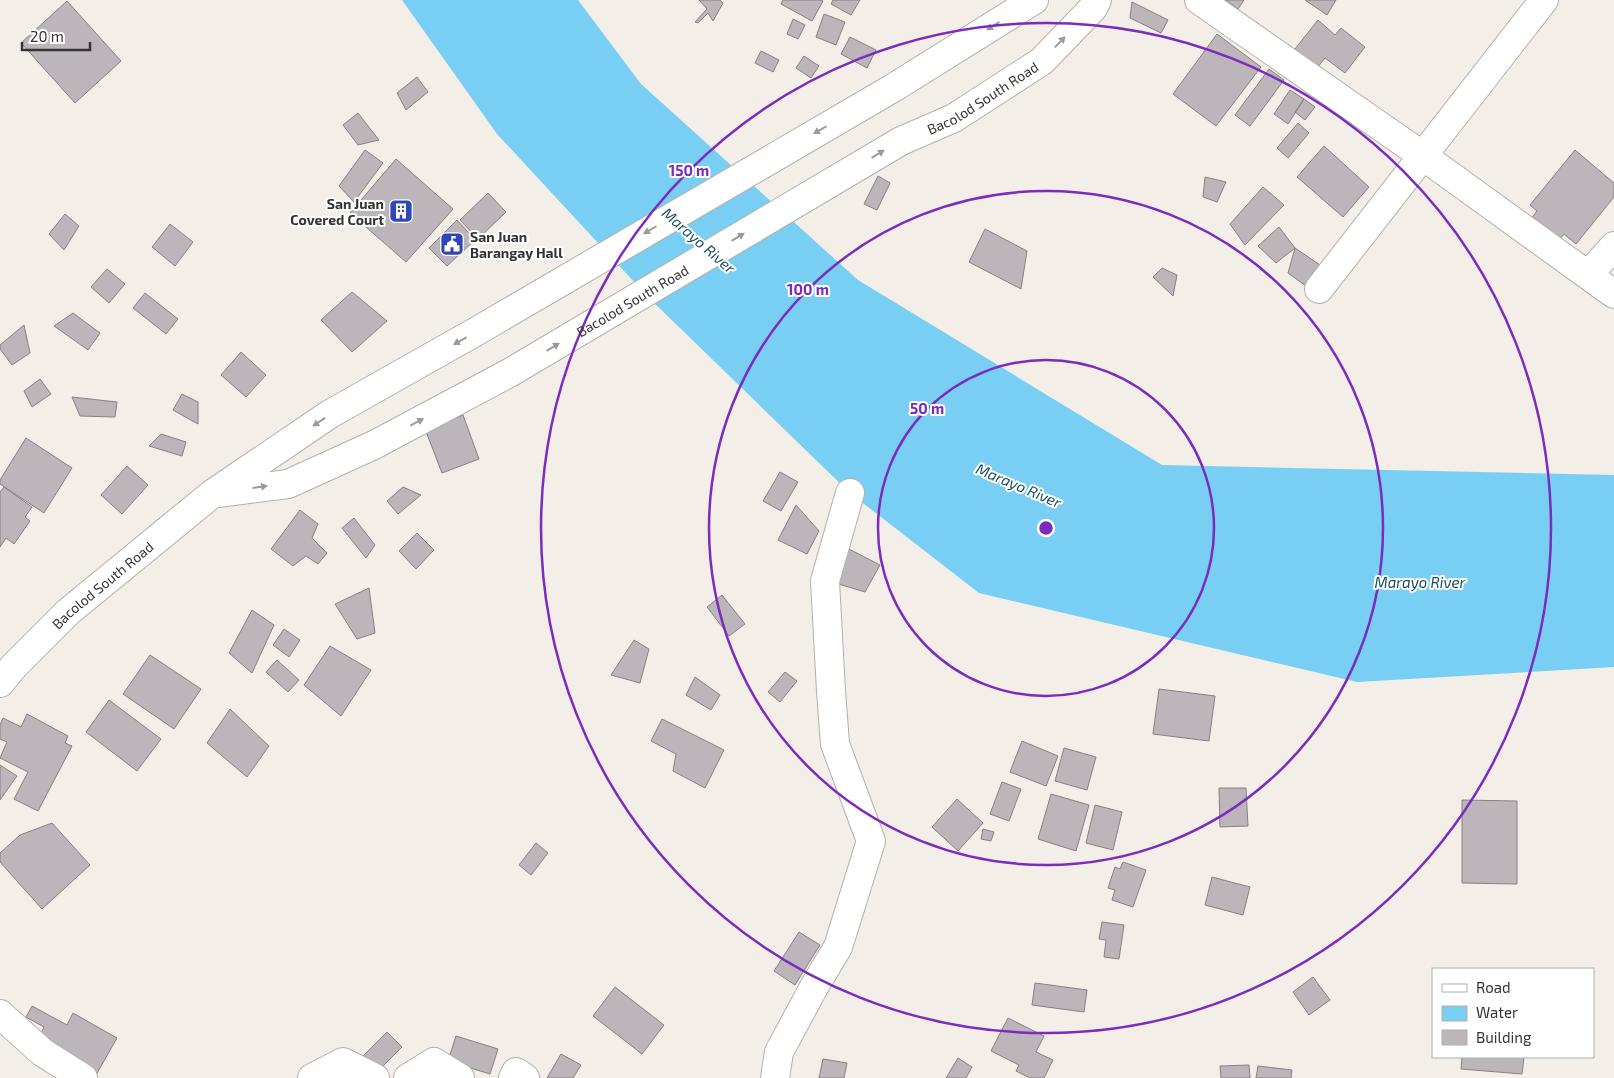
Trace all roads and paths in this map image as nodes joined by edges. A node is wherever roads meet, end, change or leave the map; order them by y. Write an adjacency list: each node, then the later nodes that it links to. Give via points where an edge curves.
1 (1034, 0): 11 (main road, Bacolod South Road, one-way to 11, via 893,88 330,414)
2 (1097, 0): 11 (main road, Bacolod South Road, one-way to 2, via 288,484 374,446 511,372 901,141 954,118 1042,61)
3 (1199, 0): 5 (main road)
4 (1544, 0): 5 (main road)
5 (1422, 156): 7 (main road); 8 (main road)
6 (1614, 246): 7 (main road)
7 (1588, 275): 9 (main road)
8 (1319, 289)
9 (1614, 294)
10 (850, 493): 21 (main road, via 825,581 831,691 835,744 872,841 838,947 779,1052)
11 (212, 494): 12 (main road, Bacolod South Road, via 68,612)
12 (0, 683)
13 (0, 1014): 14 (main road, via 42,1052)
14 (83, 1078)
15 (312, 1078): 16 (main road, via 343,1062)
16 (375, 1078)
17 (408, 1078): 18 (main road, via 434,1062)
18 (460, 1078)
19 (513, 1078): 20 (main road, via 516,1072)
20 (525, 1078)
21 (775, 1078)

